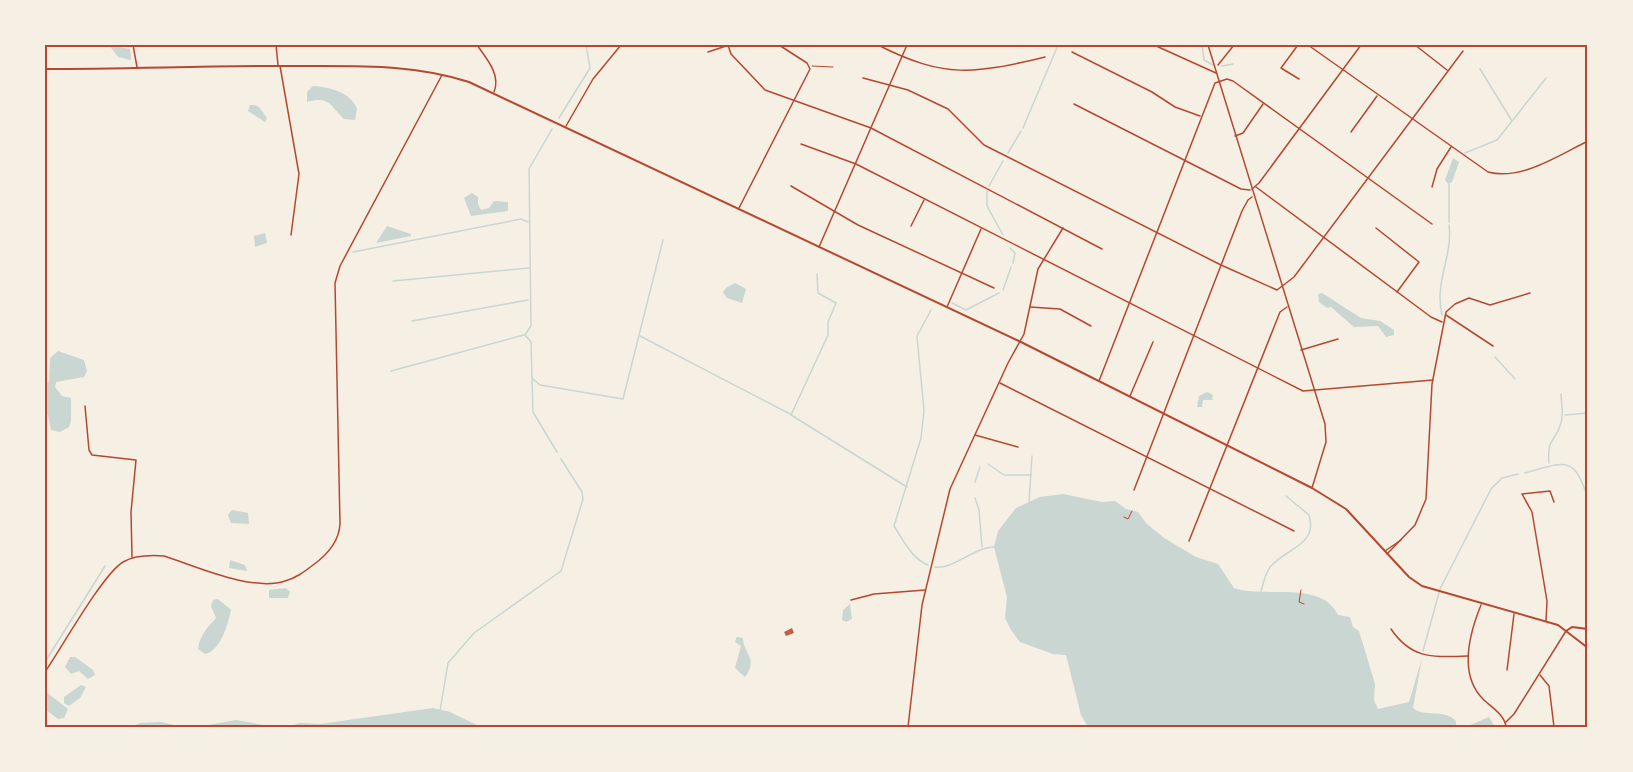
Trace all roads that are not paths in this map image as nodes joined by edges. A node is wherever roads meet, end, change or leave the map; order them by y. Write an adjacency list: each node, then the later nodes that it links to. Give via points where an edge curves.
1 (134, 45): 22 (street)
2 (276, 45): 21 (street)
3 (477, 45): 33 (street, via 494,72 497,85)
4 (621, 45): 40 (street, via 593,79)
5 (728, 45): 17 (street); 35 (street, via 731,54 765,90)
6 (779, 45): 35 (street, via 810,66)
7 (878, 45): 19 (street)
8 (908, 45): 19 (street)
9 (1154, 45): 28 (street)
10 (1208, 45): 23 (street)
11 (1234, 45): 23 (street)
12 (1298, 45): 30 (street, via 1281,68)
13 (1308, 45): 25 (street)
14 (1361, 45): 25 (street)
15 (1415, 45): 26 (street)
16 (1463, 51): 26 (street)
17 (708, 52)
18 (1072, 52): 38 (street, via 1143,87 1175,108)
19 (902, 57): 20 (street, via 961,72); 32 (street)
20 (1045, 57)
21 (279, 66): 22 (main road); 27 (main road, via 393,67); 65 (street, via 299,174)
22 (137, 67): 24 (main road)
23 (1217, 67): 28 (street)
24 (45, 69)
25 (1342, 69): 34 (street); 42 (street)
26 (1448, 70): 39 (street)
27 (443, 74): 33 (main road); 108 (street, via 340,266 335,283 340,524 335,543 297,577 259,584 164,556)
28 (1218, 74): 31 (street)
29 (863, 78): 32 (street)
30 (1299, 79)
31 (1219, 81): 36 (street, via 1230,80); 38 (street, via 1213,85); 44 (street)
32 (890, 86): 41 (street); 64 (street, via 948,109 984,145)
33 (493, 93): 40 (main road)
34 (1378, 95): 39 (street); 43 (street)
35 (794, 101): 41 (street); 57 (street)
36 (1263, 103): 42 (street); 44 (street, via 1243,133)
37 (1074, 104): 48 (street)
38 (1201, 116): 48 (street)
39 (1412, 119): 47 (street); 50 (street)
40 (565, 127): 57 (main road)
41 (871, 128): 49 (street); 62 (street)
42 (1299, 129): 50 (street); 52 (street)
43 (1351, 132)
44 (1235, 136): 54 (street)
45 (1588, 141): 47 (street, via 1526,169 1505,174 1488,172)
46 (801, 144): 49 (street)
47 (1451, 146): 53 (street, via 1437,169)
48 (1185, 160): 54 (street, via 1241,189); 64 (street)
49 (856, 164): 56 (street); 58 (street)
50 (1368, 178): 59 (street); 66 (street)
51 (791, 186): 58 (street)
52 (1256, 187): 54 (street); 66 (street)
53 (1432, 187)
54 (1251, 190): 55 (street)
55 (1253, 197): 70 (street, via 1246,201); 73 (street)
56 (924, 199): 60 (street); 61 (street)
57 (739, 209): 67 (main road)
58 (835, 210): 67 (street); 71 (street)
59 (1432, 224)
60 (911, 226)
61 (981, 228): 69 (street); 71 (street)
62 (1063, 228): 68 (street); 69 (street)
63 (1376, 228): 74 (street, via 1419,262)
64 (1157, 233): 70 (street); 76 (street)
65 (291, 235)
66 (1324, 238): 73 (street); 74 (street)
67 (819, 247): 78 (main road)
68 (1102, 249)
69 (1044, 259): 76 (street); 79 (street)
70 (1221, 265): 73 (street, via 1271,289); 83 (street)
71 (961, 274): 72 (street); 78 (street)
72 (994, 288)
73 (1283, 288): 77 (street)
74 (1397, 292): 81 (street)
75 (1530, 293): 80 (street, via 1490,305 1469,298 1455,304)
76 (1130, 304): 83 (street); 91 (street)
77 (1288, 306): 88 (street); 89 (street, via 1280,312)
78 (947, 307): 85 (main road)
79 (1029, 307): 82 (street, via 1060,309); 85 (street)
80 (1445, 315): 81 (street); 87 (street)
81 (1443, 322): 90 (street)
82 (1091, 326)
83 (1193, 336): 89 (street); 96 (street)
84 (1338, 339): 88 (street)
85 (1019, 341): 91 (main road); 92 (street)
86 (1153, 342): 94 (street)
87 (1493, 346)
88 (1301, 350): 93 (street)
89 (1257, 368): 93 (street, via 1303,391); 98 (street)
90 (1433, 380): 93 (street); 107 (street, via 1426,499 1418,520)
91 (1099, 381): 94 (main road)
92 (999, 382): 97 (street); 100 (street)
93 (1315, 391): 101 (street, via 1327,435)
94 (1130, 397): 96 (main road)
95 (85, 406): 108 (street, via 92,455 136,460)
96 (1162, 412): 98 (main road); 100 (street)
97 (974, 435): 99 (street); 109 (street, via 950,489)
98 (1226, 444): 101 (main road); 102 (street)
99 (1018, 447)
100 (1145, 457): 102 (street); 103 (street)
101 (1312, 488): 107 (main road, via 1346,509)
102 (1209, 489): 105 (street); 106 (street)
103 (1134, 490)
104 (1554, 501): 113 (street, via 1550,491 1522,494 1532,512 1547,601)
105 (1293, 531)
106 (1189, 541)
107 (1386, 553): 111 (main road, via 1412,580 1434,591)
108 (132, 558): 120 (street, via 112,571)
109 (925, 590): 110 (street); 123 (street)
110 (851, 600)
111 (1482, 604): 112 (main road); 118 (street, via 1470,634)
112 (1514, 612): 113 (main road); 119 (street)
113 (1546, 621): 116 (main road)
114 (1391, 629): 118 (street, via 1416,653)
115 (1588, 629): 116 (main road, via 1572,627)
116 (1566, 631): 117 (main road); 121 (street)
117 (1588, 648)
118 (1469, 656): 122 (street, via 1478,693)
119 (1507, 670)
120 (45, 672)
121 (1539, 674): 122 (street); 125 (street, via 1549,687)
122 (1506, 722): 124 (street)
123 (908, 727)
124 (1506, 727)
125 (1554, 727)

